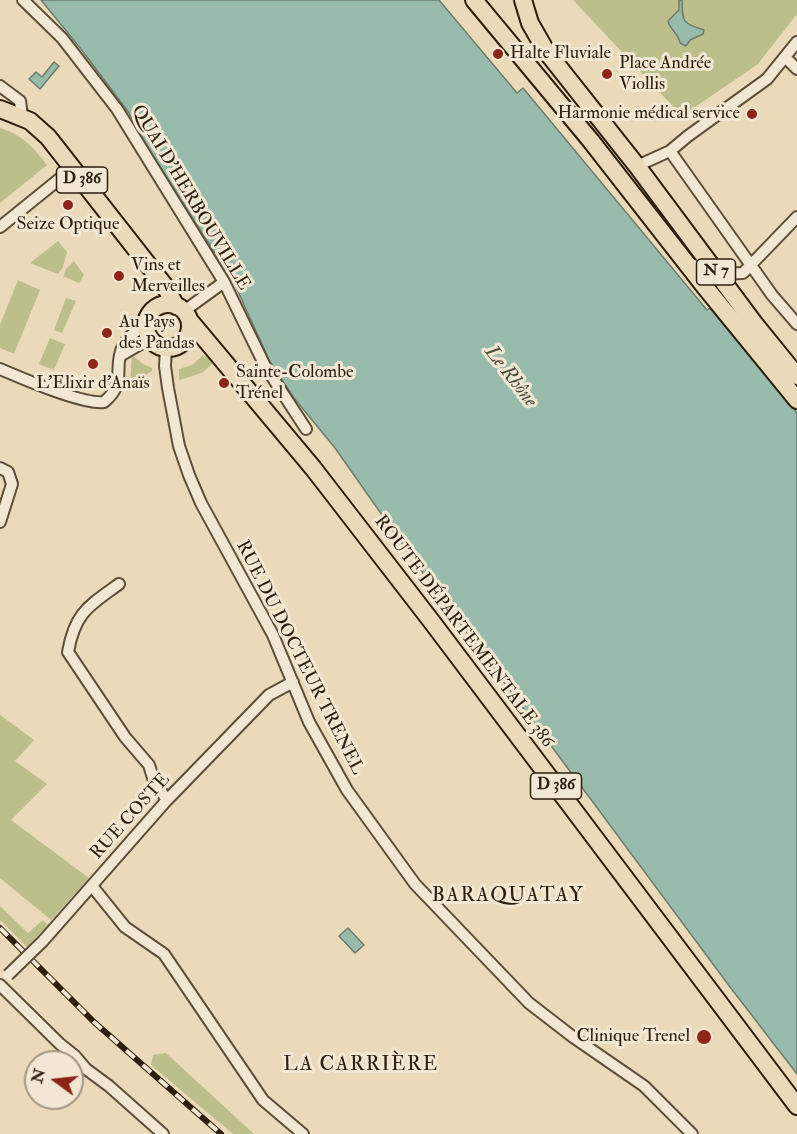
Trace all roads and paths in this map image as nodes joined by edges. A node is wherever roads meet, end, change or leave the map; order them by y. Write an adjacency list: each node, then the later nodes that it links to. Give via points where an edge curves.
1 (23, 0): 19 (street, QUAI D'HERBOUVILLE, via 62,38 117,109)
2 (474, 0): 15 (main road, N 7)
3 (524, 0): 11 (main road, N 7, via 530,23 546,51)
4 (797, 42): 5 (street)
5 (785, 57): 6 (street); 10 (street, via 767,79)
6 (797, 69)
7 (0, 86): 9 (street, via 20,102)
8 (0, 109): 9 (main road, ROUTE DÉPARTEMENTALE 386 / D 386)
9 (22, 116): 12 (main road, ROUTE DÉPARTEMENTALE 386 / D 386, via 38,126)
10 (670, 151): 11 (street); 16 (street)
11 (637, 166): 18 (main road, N 7)
12 (73, 168): 14 (street); 17 (main road, ROUTE DÉPARTEMENTALE 386 / D 386)
13 (797, 217): 16 (street)
14 (0, 227)
15 (686, 262): 18 (street); 28 (main road, N 7)
16 (752, 265): 18 (street, via 743,273); 22 (street)
17 (150, 268): 20 (main road, ROUTE DÉPARTEMENTALE 386 / D 386); 21 (main road, ROUTE DÉPARTEMENTALE 386 / D 386, via 154,287)
18 (718, 274): 27 (main road, N 7)
19 (224, 282): 20 (street); 29 (street, QUAI D'HERBOUVILLE, via 265,366)
20 (183, 313): 21 (main road, via 164,305); 23 (main road, via 189,334); 25 (main road, ROUTE DÉPARTEMENTALE 386 / D 386)
21 (150, 317): 23 (main road, via 147,332); 24 (street, via 129,338)
22 (797, 324)
23 (166, 344): 24 (street, via 138,345); 25 (main road, ROUTE DÉPARTEMENTALE 386 / D 386, via 202,349); 33 (street, RUE DU DOCTEUR TRENEL, via 168,388 189,475 273,635)
24 (120, 356): 26 (street, via 117,388 104,402 97,403)
25 (222, 358): 37 (main road, ROUTE DÉPARTEMENTALE 386 / D 386, via 432,622)
26 (0, 369)
27 (797, 376)
28 (797, 400)
29 (306, 429)
30 (0, 468): 31 (street, via 8,472 12,484)
31 (0, 522)
32 (119, 584): 34 (street, via 84,609 68,652 125,737 146,761)
33 (293, 682): 34 (street, RUE COSTE, via 268,696); 40 (street, RUE DU DOCTEUR TRENEL, via 309,722 337,773 415,884 529,1003 644,1086)
34 (167, 800): 35 (street, RUE COSTE)
35 (92, 886): 36 (street, RUE COSTE, bridge); 39 (street, via 125,927 164,954 263,1100)
36 (0, 984): 38 (street, via 86,1069)
37 (797, 1106)
38 (163, 1134)
39 (303, 1134)
40 (692, 1134)

